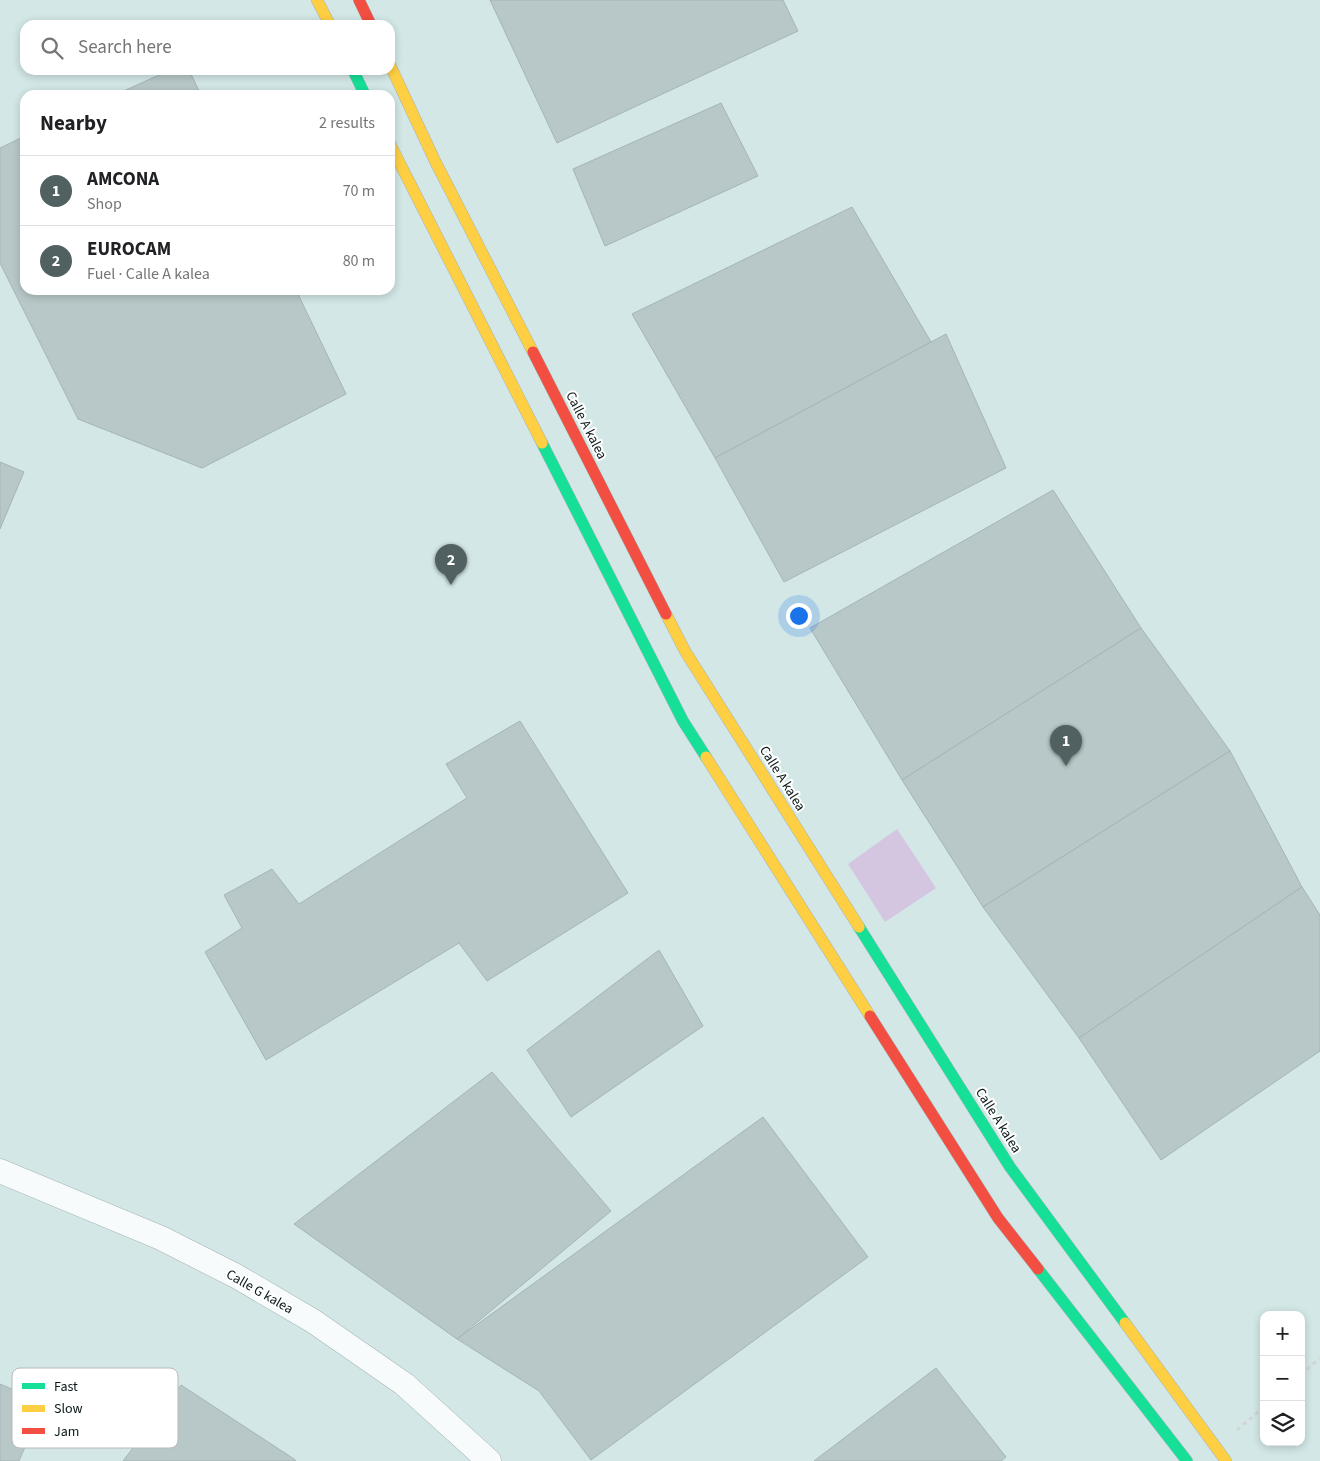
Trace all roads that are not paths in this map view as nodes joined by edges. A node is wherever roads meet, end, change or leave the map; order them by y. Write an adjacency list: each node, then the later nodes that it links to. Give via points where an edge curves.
1 (317, 0): 3 (street)
2 (359, 0): 4 (street)
3 (327, 20)
4 (369, 20)
5 (355, 75): 7 (street)
6 (395, 75): 12 (street, Calle A kalea, via 435,161 685,651 1010,1167)
7 (362, 90)
8 (395, 154): 11 (street, via 683,721 998,1218)
9 (0, 1171): 10 (street, Calle G kalea, via 160,1238 236,1276 313,1321 404,1384)
10 (489, 1461)
11 (1187, 1461)
12 (1226, 1461)

